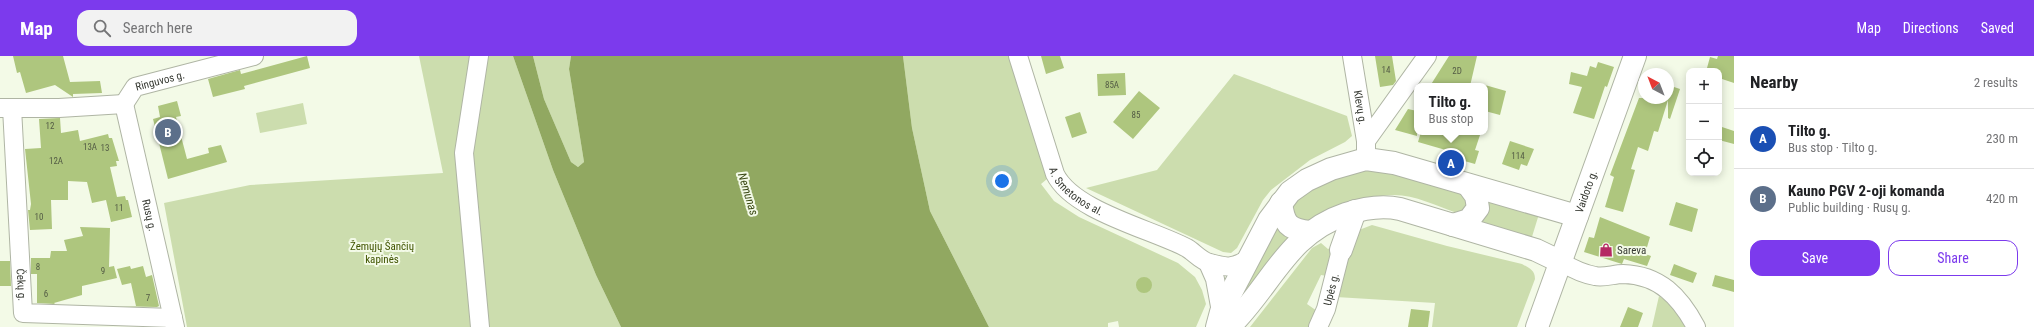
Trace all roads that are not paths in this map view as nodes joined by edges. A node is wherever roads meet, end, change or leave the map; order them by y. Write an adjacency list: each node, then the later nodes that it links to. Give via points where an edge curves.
1 (254, 56): 7 (street, Ringuvos g., via 135,87)
2 (479, 56): 22 (street, via 464,153)
3 (1018, 56): 19 (street, A. Smetonos al., via 1058,181 1073,195 1091,206 1187,248)
4 (1352, 56): 9 (street, Klevų g.)
5 (1427, 56): 9 (street)
6 (1635, 56): 13 (main road, Vaidoto g.)
7 (124, 104): 8 (street); 21 (street, Rusų g.)
8 (6, 108): 21 (street, Čekų g., via 23,313)
9 (1366, 150): 10 (main road, via 1394,163); 11 (main road, via 1307,180 1290,192)
10 (1468, 185): 13 (main road); 14 (main road, via 1476,196 1478,208 1469,220)
11 (1281, 203): 15 (main road, via 1283,217 1290,226 1296,230); 17 (main road)
12 (1355, 211): 14 (main road, via 1388,207); 15 (main road); 16 (main road)
13 (1577, 216): 18 (main road, Vaidoto g.)
14 (1453, 225): 18 (main road, via 1536,250)
15 (1313, 230): 16 (main road, via 1328,233); 20 (main road, via 1279,264 1252,302)
16 (1341, 250): 23 (street, Upės g., via 1326,309)
17 (1248, 260): 19 (street, A. Smetonos al., via 1233,267); 20 (main road)
18 (1561, 262): 24 (main road, Vaidoto g.); 25 (street, via 1596,277 1622,274 1653,281 1667,288 1679,299)
19 (1208, 263): 20 (street, via 1215,279)
20 (1222, 322)
21 (174, 323)
22 (480, 327)
23 (1318, 327)
24 (1538, 327)
25 (1696, 327)

